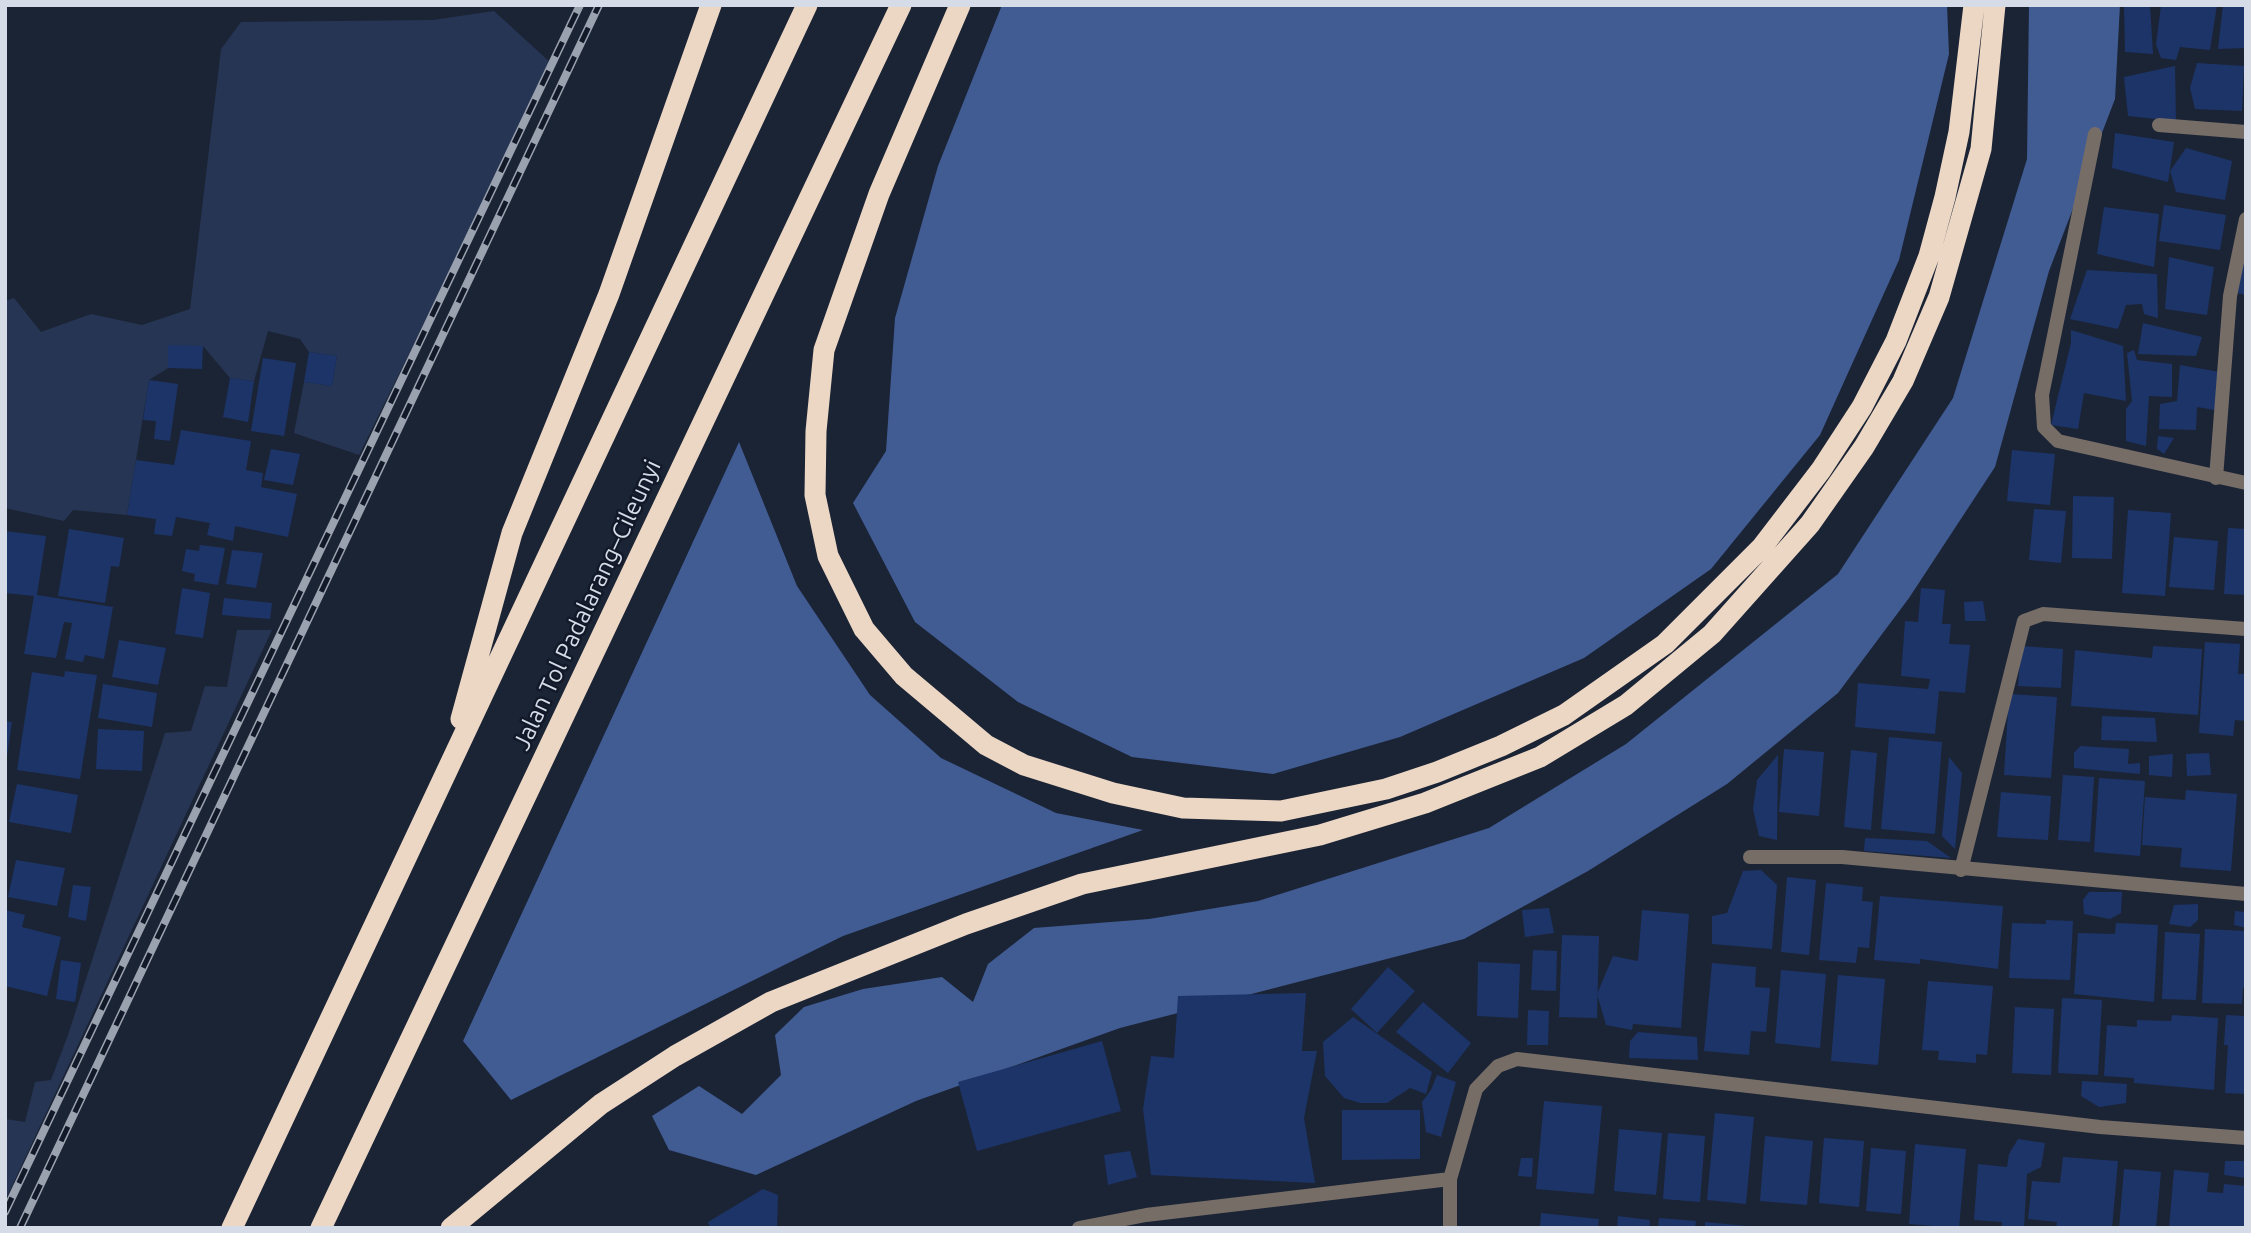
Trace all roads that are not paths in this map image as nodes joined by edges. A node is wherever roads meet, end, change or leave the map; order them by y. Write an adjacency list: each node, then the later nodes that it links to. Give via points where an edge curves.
1 (711, 5): 14 (highway, via 609,294 512,533)
2 (807, 5): 14 (highway)
3 (901, 5): 21 (highway, Jalan Tol Padalarang–Cileunyi)
4 (960, 5): 5 (highway, via 879,194 824,350 815,495 828,556 864,629 904,676 986,745 1024,765 1113,793 1183,808 1281,811 1386,789 1437,772 1564,715 1665,644 1762,547 1862,407 1896,341 1929,256 1945,197 1959,132)
5 (1974, 5)
6 (1995, 5): 22 (highway, via 1981,149 1939,297 1903,381 1864,447 1802,533 1712,634 1626,705 1540,757 1425,803 1320,835 1082,884 966,924 771,1002 674,1056 601,1104)
7 (2159, 125): 8 (street)
8 (2246, 132)
9 (2095, 134): 11 (street, via 2042,396 2044,427 2058,441)
10 (2246, 219): 11 (street, via 2230,296)
11 (2216, 478): 12 (street)
12 (2246, 483)
13 (2246, 629): 16 (street, via 2043,614 2024,621)
14 (445, 778): 20 (highway)
15 (1750, 857): 16 (street, via 1842,857)
16 (1961, 870): 17 (street)
17 (2246, 894)
18 (2246, 1138): 19 (street, via 2100,1127 1517,1059 1504,1061 1476,1089)
19 (1450, 1179): 23 (street, via 1146,1215); 24 (street)
20 (232, 1228)
21 (321, 1228)
22 (451, 1228)
23 (1079, 1228)
24 (1450, 1228)

